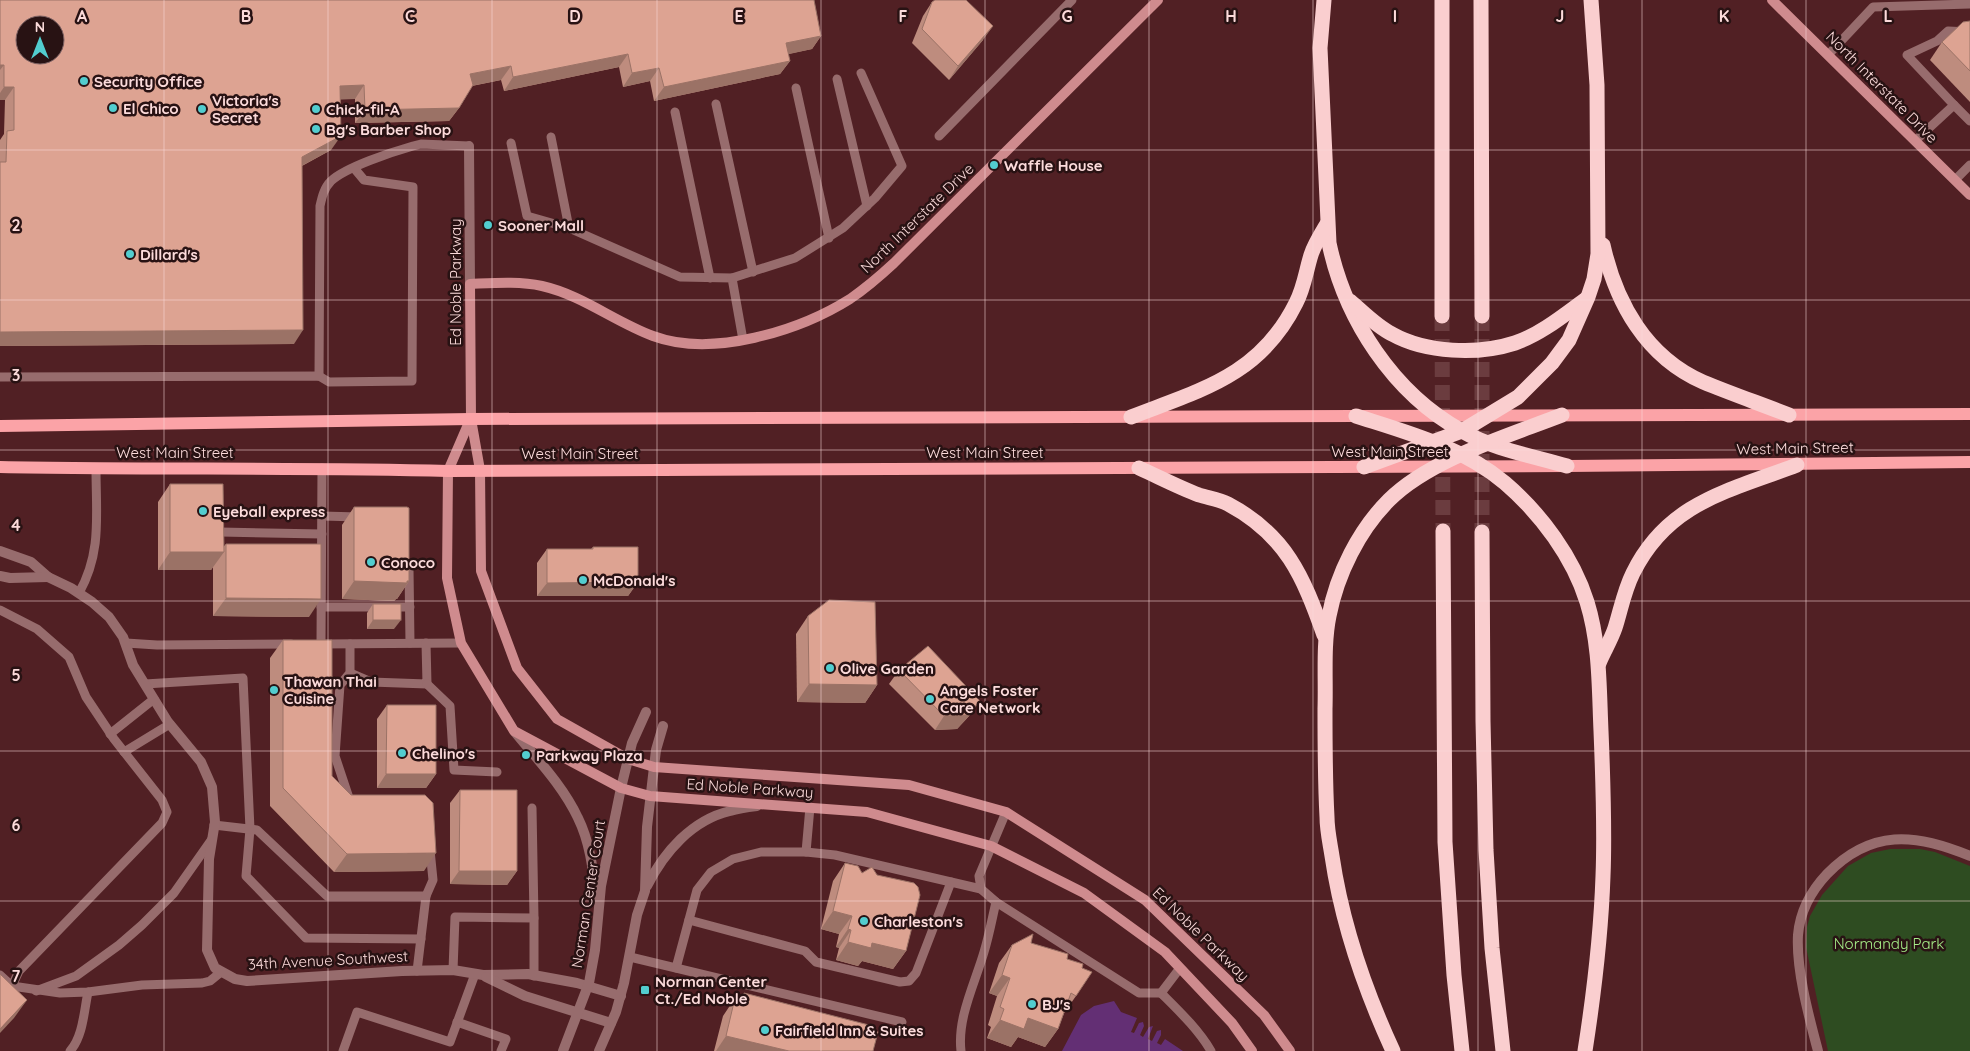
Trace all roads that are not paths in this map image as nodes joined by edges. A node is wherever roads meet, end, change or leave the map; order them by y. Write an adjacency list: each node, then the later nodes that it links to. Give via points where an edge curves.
1 (1072, 0): 18 (lane)
2 (1158, 0): 40 (main road, North Interstate Drive, via 927,233 872,284 849,300 798,325)
3 (1324, 0): 28 (highway, via 1320,48)
4 (1442, 0): 38 (highway)
5 (1481, 0): 39 (highway)
6 (1591, 0): 29 (highway, via 1597,85)
7 (1772, 0): 10 (main road, North Interstate Drive)
8 (1970, 4): 10 (lane, via 1873,7)
9 (1970, 32): 15 (lane, via 1948,31 1938,41 1907,55)
10 (1828, 55): 20 (main road, North Interstate Drive)
11 (861, 73): 27 (lane, via 902,166)
12 (837, 79): 27 (lane)
13 (796, 88): 31 (lane)
14 (716, 104): 32 (lane)
15 (1954, 105): 17 (lane); 20 (lane)
16 (676, 112): 33 (lane)
17 (1970, 121)
18 (939, 136)
19 (551, 137): 30 (lane)
20 (1915, 141): 25 (main road, North Interstate Drive)
21 (511, 143): 30 (lane, via 527,216)
22 (469, 146): 24 (lane, via 421,144); 35 (street, Ed Noble Parkway)
23 (1970, 165): 25 (lane)
24 (354, 168): 41 (lane, via 332,181 323,193 320,206); 41 (lane, via 364,180 413,187 412,381 329,382)
25 (1955, 180): 26 (main road, North Interstate Drive)
26 (1970, 196)
27 (867, 206): 31 (lane)
28 (1326, 224): 36 (highway, via 1333,266); 49 (highway, via 1311,253 1298,300 1269,344 1240,370 1220,381)
29 (1599, 227): 37 (highway, via 1598,254); 46 (highway, via 1608,269 1618,294 1638,328 1654,346 1681,369 1702,381)
30 (569, 228): 33 (lane, via 680,277)
31 (829, 238): 32 (lane, via 795,258)
32 (753, 272): 34 (lane)
33 (710, 278): 34 (lane)
34 (732, 278): 40 (lane)
35 (470, 284): 40 (main road, North Interstate Drive, via 542,286 574,297 654,337 673,341); 50 (main road, Ed Noble Parkway)
36 (1344, 294): 37 (highway, via 1368,318 1392,334 1452,351 1473,351 1515,343 1551,325); 48 (highway, via 1359,325 1384,362 1402,383)
37 (1588, 297): 44 (highway, via 1569,340 1552,363 1518,397)
38 (1442, 316)
39 (1482, 316)
40 (743, 340)
41 (319, 376): 42 (lane)
42 (0, 377)
43 (1970, 414): 46 (main road, West Main Street)
44 (1488, 415): 45 (main road, West Main Street); 48 (main road, West Main Street); 52 (highway)
45 (1562, 415): 46 (main road, West Main Street); 54 (highway)
46 (1789, 415)
47 (1356, 416): 48 (main road, West Main Street); 49 (main road, West Main Street); 53 (highway)
48 (1440, 416): 52 (highway)
49 (1131, 417): 50 (main road, West Main Street)
50 (470, 419): 51 (main road, West Main Street); 66 (main road, Ed Noble Parkway); 67 (main road, Ed Noble Parkway)
51 (0, 426)
52 (1462, 431): 53 (highway); 54 (highway)
53 (1434, 441): 55 (highway); 61 (highway)
54 (1490, 443): 55 (highway); 59 (highway)
55 (1462, 453): 58 (highway); 62 (highway)
56 (1970, 462): 57 (main road, West Main Street)
57 (1797, 465): 59 (main road, West Main Street); 89 (highway, via 1708,499 1679,516 1658,536 1633,573 1615,628)
58 (1481, 466): 59 (main road, West Main Street); 62 (main road, West Main Street); 89 (highway, via 1523,500 1559,546 1587,600)
59 (1567, 466)
60 (0, 467): 65 (main road, West Main Street)
61 (1364, 467): 62 (main road, West Main Street); 64 (main road, West Main Street)
62 (1438, 467): 82 (highway, via 1414,480 1389,500 1352,549 1334,594)
63 (322, 468): 65 (main road, West Main Street); 67 (main road, West Main Street); 68 (lane)
64 (1139, 468): 66 (main road, West Main Street); 82 (highway, via 1226,503 1271,535 1300,573)
65 (96, 469): 78 (lane, via 96,548 89,575)
66 (480, 470): 67 (main road, West Main Street); 100 (main road, Ed Noble Parkway, via 481,571 517,668 556,719)
67 (448, 471): 86 (main road, Ed Noble Parkway, via 447,578)
68 (322, 516): 69 (lane); 73 (lane)
69 (366, 517)
70 (1443, 531): 155 (highway, via 1445,842)
71 (220, 532): 73 (lane)
72 (1482, 532): 156 (highway, via 1486,850)
73 (322, 534): 79 (lane)
74 (0, 551): 77 (street, via 31,562)
75 (409, 561): 80 (lane)
76 (0, 576): 77 (street)
77 (48, 577): 78 (street)
78 (79, 593): 83 (street, via 109,617)
79 (321, 607): 80 (lane); 87 (lane)
80 (410, 607): 84 (lane)
81 (0, 610): 98 (lane, via 37,629 68,657 86,697)
82 (1326, 641): 154 (highway, via 1326,819 1337,889 1372,1004)
83 (126, 643): 87 (lane); 91 (street)
84 (410, 643): 85 (lane); 88 (lane)
85 (426, 643): 86 (lane); 92 (lane)
86 (461, 643): 97 (main road, Ed Noble Parkway)
87 (311, 644): 88 (lane)
88 (350, 644): 90 (lane)
89 (1599, 663): 157 (highway, via 1604,876)
90 (350, 673): 92 (lane, via 371,682); 105 (lane, via 340,685 335,756 348,798)
91 (145, 684): 93 (street); 111 (lane, via 242,678)
92 (427, 684): 102 (lane, via 450,706 454,770)
93 (154, 699): 95 (street); 98 (lane)
94 (646, 712): 100 (street, Norman Center Court)
95 (170, 724): 99 (lane); 110 (street, via 208,775 212,787)
96 (663, 726): 101 (street)
97 (514, 731): 103 (main road, Ed Noble Parkway); 123 (street, via 552,777 579,819 594,874)
98 (110, 734): 99 (lane)
99 (124, 752): 135 (lane, via 162,800 167,812 162,823 19,971)
100 (628, 760): 101 (main road, Ed Noble Parkway); 103 (street, Norman Center Court)
101 (654, 767): 104 (street); 109 (main road, Ed Noble Parkway, via 909,785)
102 (497, 772)
103 (621, 788): 104 (main road, Ed Noble Parkway); 123 (street, Norman Center Court, via 601,886)
104 (650, 796): 106 (main road, Ed Noble Parkway); 119 (street)
105 (358, 799)
106 (768, 804): 107 (main road, Ed Noble Parkway); 119 (street, via 729,811 693,829 674,844)
107 (810, 807): 114 (main road, Ed Noble Parkway, via 868,812); 115 (lane)
108 (532, 808): 122 (lane)
109 (1006, 812): 114 (lane); 153 (main road, Ed Noble Parkway, via 1145,900 1264,1015)
110 (214, 825): 111 (lane); 112 (street)
111 (250, 829): 120 (lane, via 257,830 327,896); 125 (lane, via 246,876 306,938)
112 (212, 839): 131 (street, via 208,950 215,968); 137 (lane, via 174,893 142,925 76,976)
113 (429, 842): 120 (lane, via 433,880)
114 (991, 846): 118 (lane, via 978,876); 128 (main road, Ed Noble Parkway, via 1084,893 1165,952)
115 (806, 852): 117 (lane, via 835,855); 124 (lane, via 761,852 733,859 711,872 697,890)
116 (1970, 856): 158 (street, via 1929,841 1894,839 1856,850 1840,861 1810,894 1798,936 1799,957)
117 (951, 882): 118 (lane); 124 (lane, via 916,973 909,981 900,982 816,962 805,951)
118 (980, 889): 121 (lane)
119 (645, 891): 126 (street)
120 (426, 896): 125 (lane)
121 (996, 902): 139 (lane, via 1139,993); 150 (lane, via 962,1021)
122 (534, 918): 129 (lane, via 455,917); 134 (lane)
123 (599, 918): 136 (street, Norman Center Court)
124 (689, 920): 127 (lane)
125 (421, 939): 130 (lane)
126 (630, 956): 127 (lane); 140 (street)
127 (676, 968): 143 (lane)
128 (1180, 968): 139 (lane); 152 (main road, Ed Noble Parkway, via 1232,1023)
129 (453, 970): 130 (street, 34th Avenue Southwest); 132 (street, 34th Avenue Southwest)
130 (417, 971): 131 (street, 34th Avenue Southwest, via 247,981)
131 (221, 972): 138 (lane, via 202,983 142,985)
132 (479, 974): 134 (street, 34th Avenue Southwest); 141 (street, 34th Avenue Southwest, via 525,996); 142 (lane)
133 (0, 975): 135 (lane)
134 (534, 976): 136 (street, 34th Avenue Southwest)
135 (12, 986): 137 (lane)
136 (588, 986): 140 (street, 34th Avenue Southwest); 141 (street, Norman Center Court)
137 (36, 990): 138 (lane)
138 (88, 992): 145 (lane, via 78,1038)
139 (1161, 993): 151 (lane)
140 (621, 996): 144 (street)
141 (578, 1013): 144 (street, 34th Avenue Southwest); 148 (street, Norman Center Court)
142 (457, 1022): 146 (lane, via 450,1042 357,1012); 147 (lane, via 506,1039)
143 (902, 1022)
144 (611, 1023): 149 (street)
145 (70, 1051)
146 (343, 1051)
147 (501, 1051)
148 (563, 1051)
149 (599, 1051)
150 (961, 1051)
151 (1211, 1051)
152 (1252, 1051)
153 (1290, 1051)
154 (1393, 1051)
155 (1462, 1051)
156 (1503, 1051)
157 (1586, 1051)
158 (1818, 1051)

